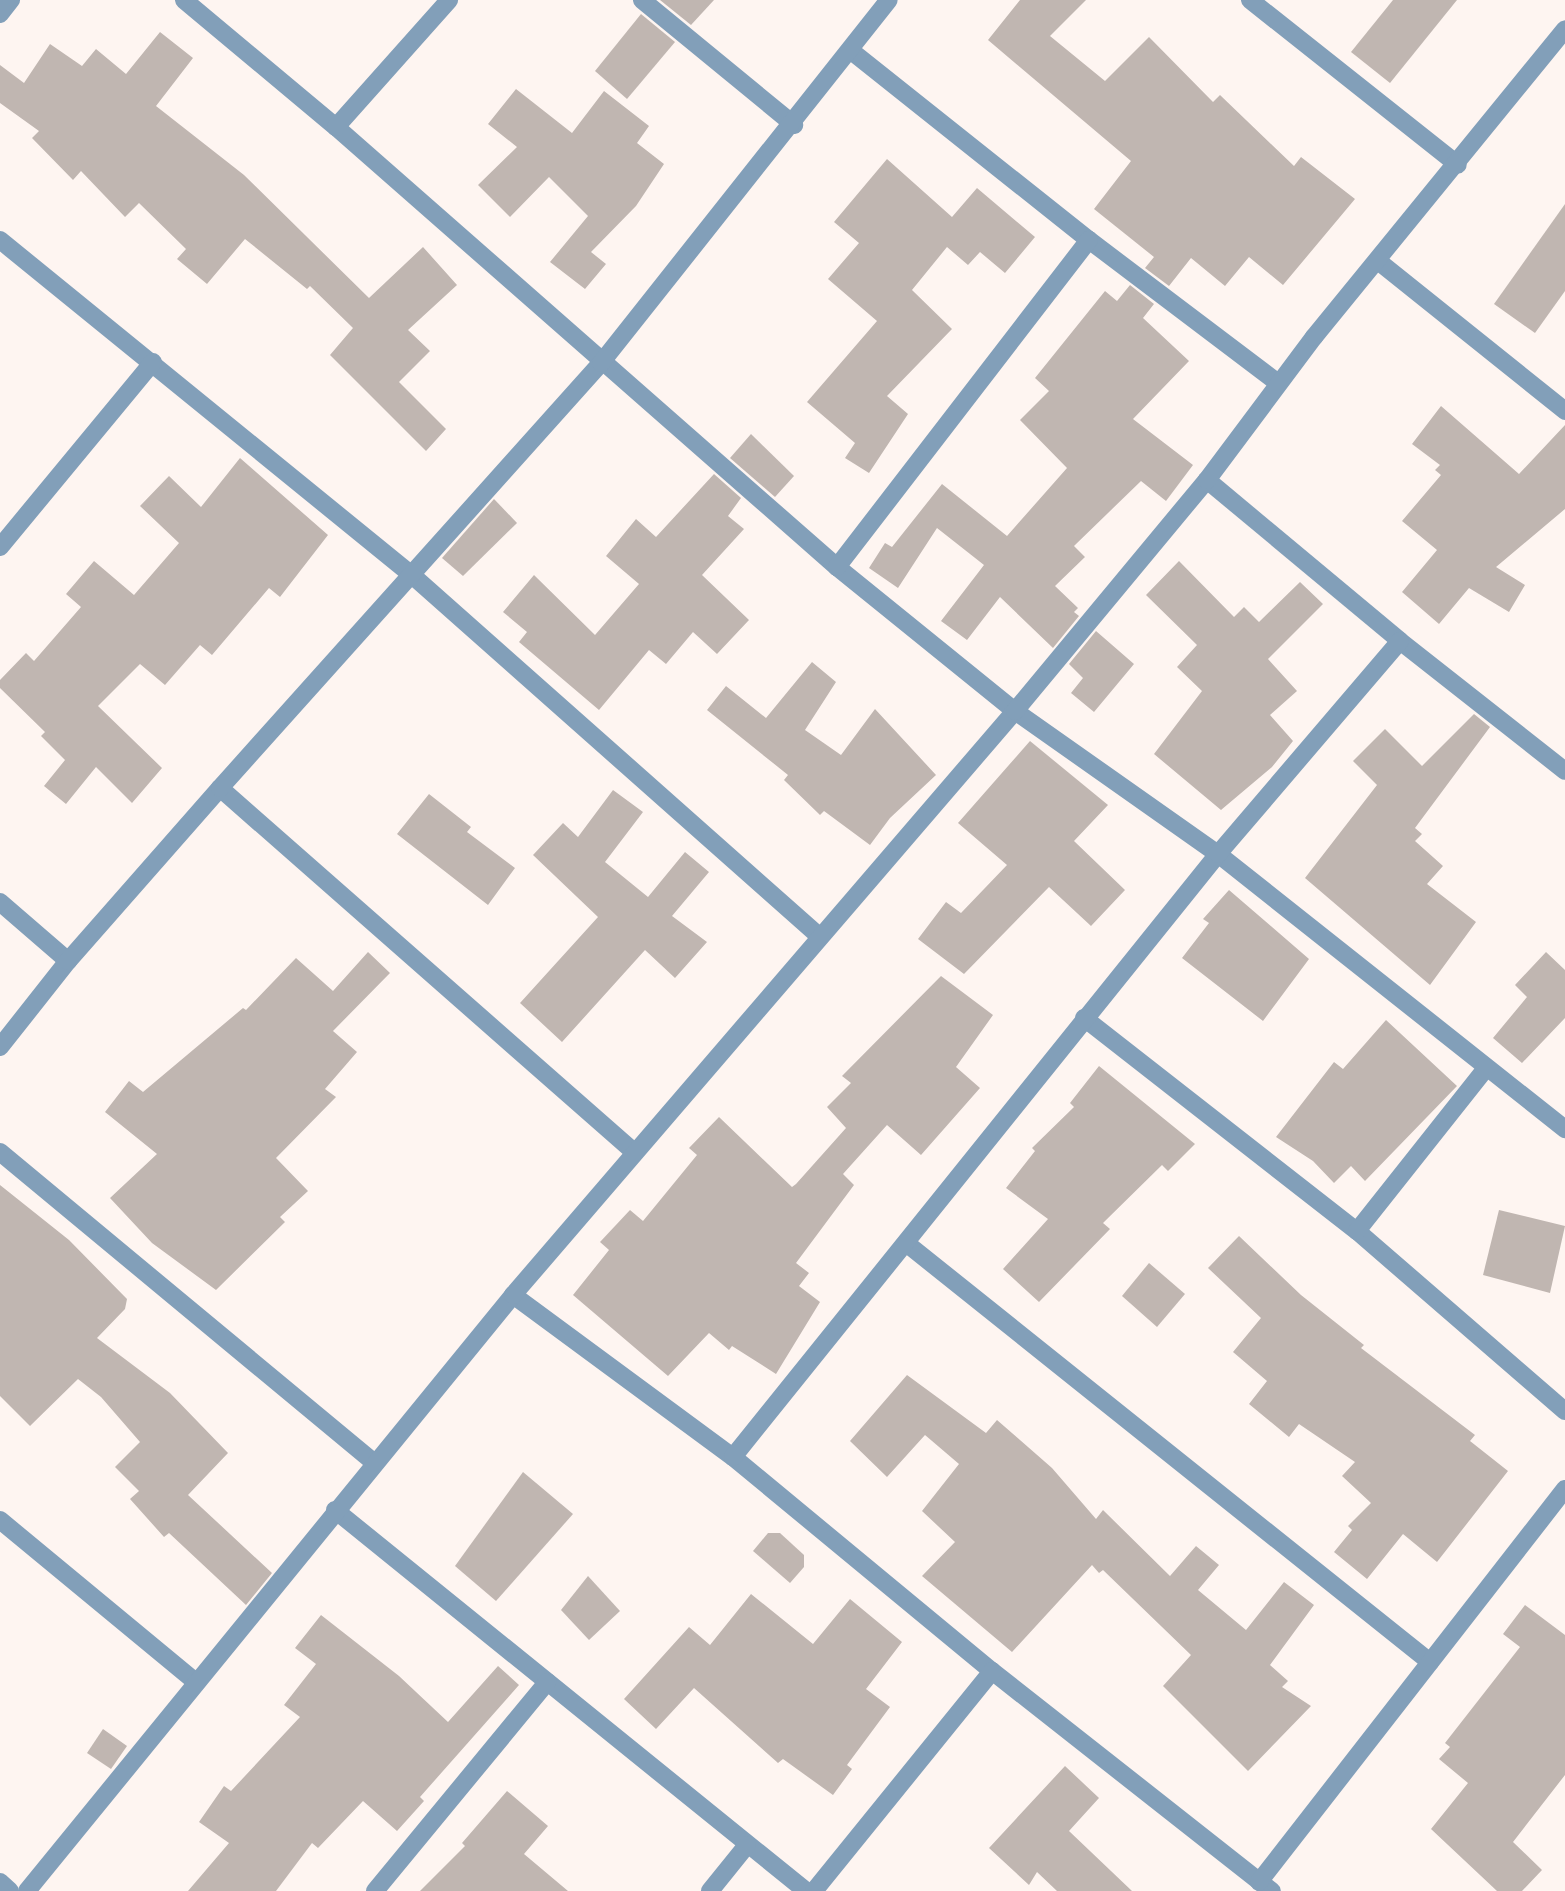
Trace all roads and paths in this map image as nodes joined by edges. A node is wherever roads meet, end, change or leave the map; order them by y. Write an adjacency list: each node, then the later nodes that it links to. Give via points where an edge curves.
1 (11, 0): 7 (street)
2 (184, 0): 11 (street)
3 (449, 0): 11 (street)
4 (642, 0): 10 (street)
5 (889, 0): 9 (street)
6 (1250, 0): 12 (street)
7 (0, 14)
8 (1565, 29): 12 (street)
9 (850, 50): 10 (street); 14 (street)
10 (794, 125): 17 (street)
11 (336, 127): 17 (street)
12 (1458, 165): 15 (street)
13 (0, 240): 16 (street)
14 (1089, 240): 18 (street); 23 (street)
15 (1378, 261): 18 (street); 19 (street)
16 (153, 362): 21 (street); 24 (street)
17 (601, 363): 23 (street); 24 (street)
18 (1278, 383): 20 (street)
19 (1565, 411)
20 (1208, 480): 25 (street); 26 (street)
21 (6, 527): 22 (street)
22 (0, 547)
23 (837, 568): 26 (street)
24 (413, 576): 28 (street); 31 (street)
25 (1400, 641): 27 (street); 29 (street)
26 (1016, 711): 29 (street); 31 (street)
27 (1565, 771)
28 (220, 788): 32 (street); 38 (street)
29 (1218, 854): 33 (street); 35 (street)
30 (0, 902): 32 (street)
31 (818, 936): 38 (street)
32 (68, 961): 34 (street)
33 (1084, 1018): 39 (street); 40 (street)
34 (0, 1047)
35 (1486, 1068): 36 (street); 39 (street)
36 (1565, 1129)
37 (0, 1152): 44 (street)
38 (634, 1152): 41 (street)
39 (1357, 1231): 42 (street)
40 (906, 1243): 43 (street); 48 (street)
41 (513, 1295): 43 (street); 44 (street)
42 (1565, 1411)
43 (733, 1457): 49 (street)
44 (374, 1462): 46 (street)
45 (1565, 1489): 48 (street)
46 (335, 1510): 50 (street); 51 (street)
47 (0, 1520): 50 (street)
48 (1430, 1662): 54 (street)
49 (992, 1671): 54 (street); 60 (street)
50 (196, 1682): 56 (street)
51 (547, 1682): 52 (street); 57 (street)
52 (747, 1845): 58 (street); 59 (street)
53 (0, 1882): 55 (street)
54 (1266, 1886)
55 (10, 1891)
56 (27, 1891)
57 (375, 1891)
58 (710, 1891)
59 (806, 1891)
60 (814, 1891)

